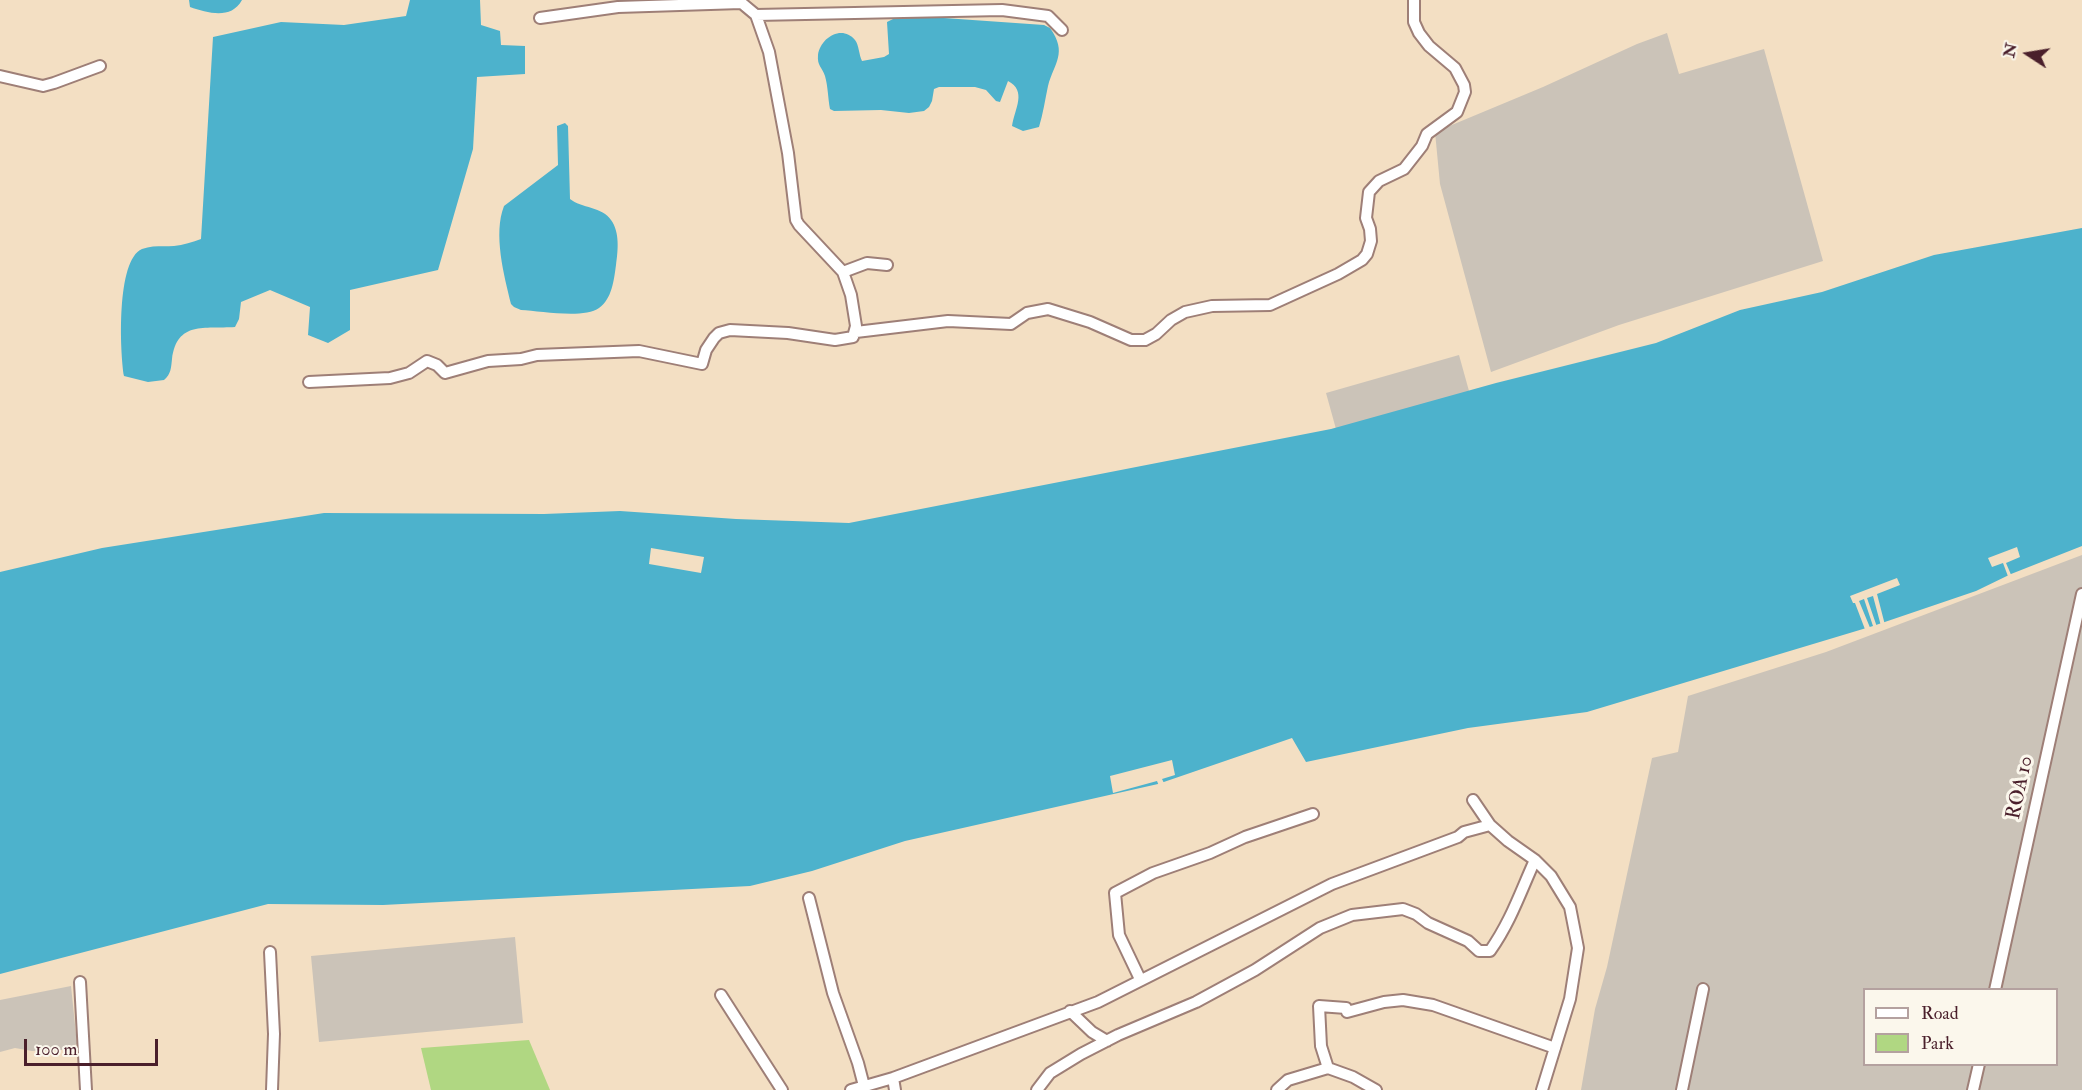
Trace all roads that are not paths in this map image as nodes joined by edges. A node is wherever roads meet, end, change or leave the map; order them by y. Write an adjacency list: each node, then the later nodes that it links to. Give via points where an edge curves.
1 (1414, 0): 10 (street, via 1414,22 1419,33 1455,68 1466,92 1457,112 1427,134 1404,170 1379,181 1369,192 1366,218 1371,241 1362,260 1270,305 1212,306 1185,312 1145,340 1131,340 1048,309 1027,313 1011,324 948,321)
2 (740, 1): 3 (street); 4 (street, via 618,7)
3 (756, 15): 5 (street, via 1002,10 1048,16); 9 (street, via 775,81 796,220)
4 (540, 18)
5 (1062, 30)
6 (100, 66): 7 (street, via 43,86)
7 (0, 76)
8 (887, 265): 9 (street, via 867,263)
9 (843, 272): 10 (street)
10 (856, 332): 11 (street, via 853,337 836,340 730,330 714,338 702,364 639,351 537,355 488,361 445,373 427,362 390,378)
11 (309, 382)
12 (2082, 594): 21 (street, ROA 10)
13 (1473, 800): 15 (street)
14 (1313, 814): 19 (street, via 1153,873 1115,893 1119,935)
15 (1490, 825): 16 (street); 19 (street, via 1464,831 1458,837 1332,884)
16 (1535, 860): 25 (street, via 1503,933 1490,951 1479,951 1468,941 1403,909 1352,915 1320,928 1256,970 1196,1002); 26 (street, via 1551,876 1570,907 1578,948 1570,999)
17 (809, 898): 30 (street, via 833,993)
18 (270, 952): 32 (street)
19 (1140, 979): 24 (street, via 1098,1002)
20 (80, 982): 31 (street)
21 (1995, 988)
22 (1703, 989): 40 (street)
23 (722, 995): 33 (street)
24 (1070, 1011): 25 (street); 29 (street)
25 (1107, 1041): 36 (street, via 1050,1073)
26 (1555, 1048): 28 (street, via 1433,1005 1404,1000 1347,1012 1346,1008 1319,1006 1321,1046); 39 (street)
27 (1979, 1066): 41 (street)
28 (1328, 1068): 37 (street, via 1288,1080); 38 (street)
29 (893, 1078): 30 (street); 35 (street)
30 (864, 1086): 34 (street)
31 (86, 1090)
32 (272, 1090)
33 (782, 1090)
34 (851, 1090)
35 (895, 1090)
36 (1036, 1090)
37 (1277, 1090)
38 (1376, 1090)
39 (1542, 1090)
40 (1682, 1090)
41 (1973, 1090)

